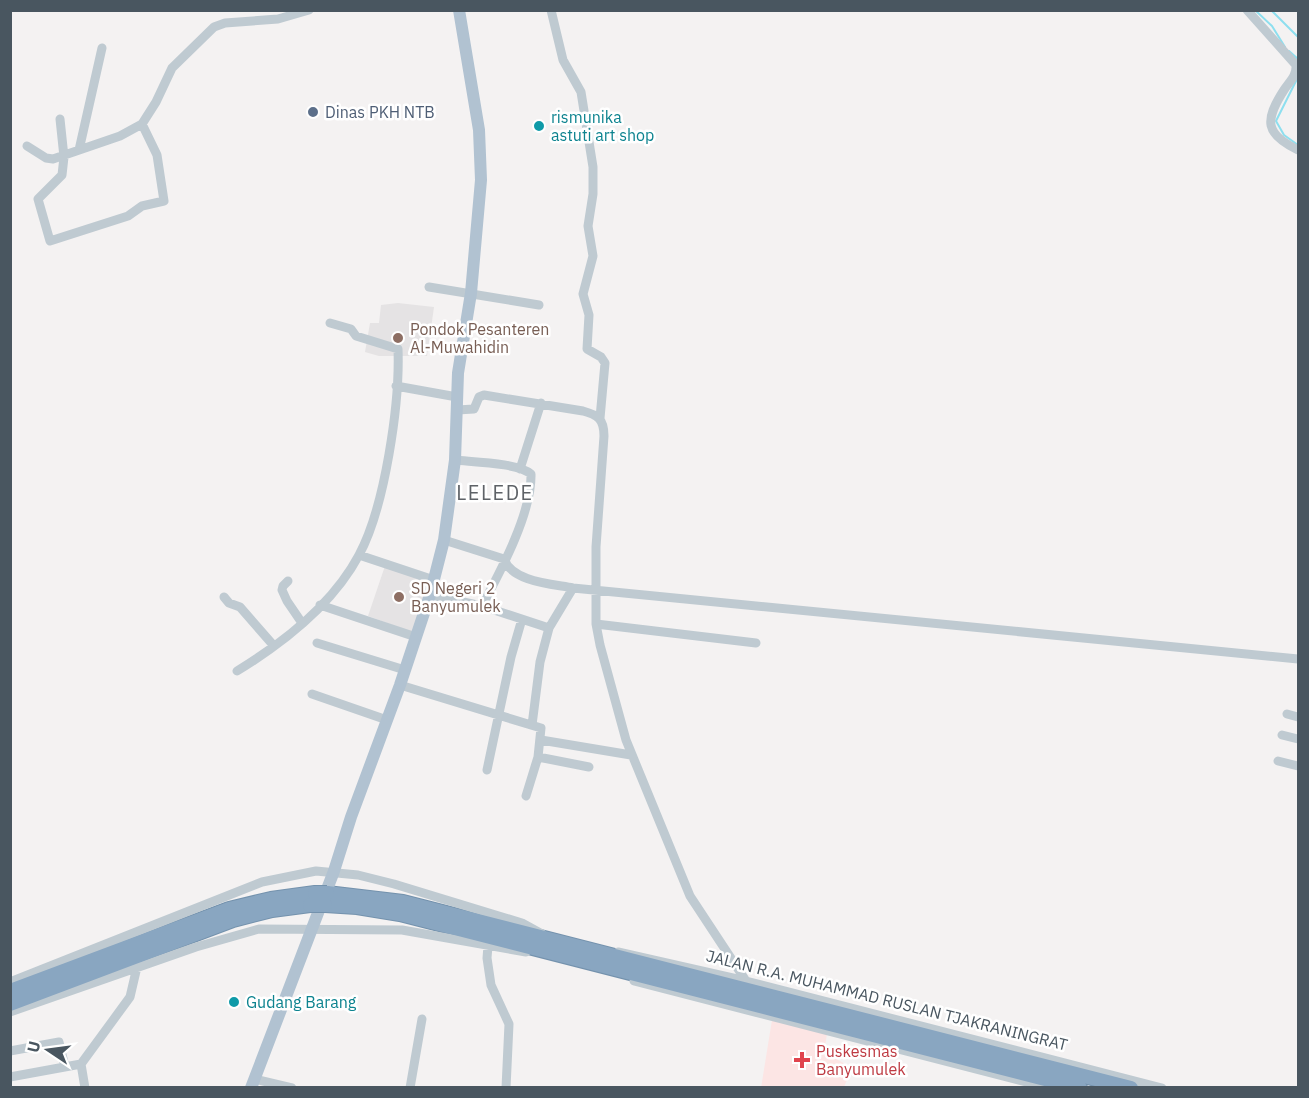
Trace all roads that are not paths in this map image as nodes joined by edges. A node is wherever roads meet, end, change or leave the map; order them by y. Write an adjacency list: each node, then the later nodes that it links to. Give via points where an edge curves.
1 (309, 10): 8 (street, via 278,19 214,27 172,68)
2 (452, 10): 13 (main road)
3 (459, 10): 13 (main road)
4 (551, 10): 22 (street, via 563,60 583,99 593,167 588,226 592,256 583,300 589,315 587,349 604,363)
5 (1247, 10): 11 (street, via 1296,65 1269,125 1272,133)
6 (102, 48): 10 (street)
7 (60, 119): 12 (street)
8 (142, 124): 10 (street); 12 (street, via 157,155 164,200 50,241 38,199 62,175)
9 (27, 146): 12 (street, via 46,158)
10 (79, 150): 12 (street)
11 (1299, 150)
12 (64, 157)
13 (477, 159): 15 (main road, via 474,219 478,237)
14 (429, 287): 15 (street)
15 (471, 293): 16 (street); 19 (main road, via 459,360)
16 (539, 305)
17 (330, 323): 18 (street, via 351,329 356,336 398,347)
18 (396, 386): 19 (street); 26 (street, via 388,456 377,505)
19 (458, 397): 21 (main road)
20 (542, 403): 21 (street, via 481,395 474,409); 22 (street); 24 (street)
21 (457, 410): 23 (main road)
22 (600, 418): 31 (street, via 604,428)
23 (455, 460): 24 (street); 25 (main road)
24 (520, 469): 27 (street, via 531,473 531,483)
25 (444, 540): 27 (street); 28 (main road)
26 (359, 555): 28 (street); 34 (street)
27 (504, 559): 30 (street, via 517,573); 35 (street)
28 (434, 580): 32 (main road)
29 (288, 581): 37 (street, via 283,592)
30 (573, 588): 31 (street); 39 (street)
31 (597, 589): 38 (street); 44 (street)
32 (430, 595): 35 (street); 40 (main road)
33 (224, 597): 43 (street, via 239,606)
34 (320, 606): 37 (street); 40 (street)
35 (482, 606): 36 (street)
36 (522, 619): 39 (street); 50 (street)
37 (302, 623): 43 (street)
38 (596, 624): 41 (street); 57 (street)
39 (549, 628): 53 (street)
40 (416, 637): 45 (main road)
41 (756, 643)
42 (317, 644): 45 (street)
43 (274, 646): 46 (street)
44 (1299, 659)
45 (405, 670): 47 (main road)
46 (237, 671)
47 (400, 685): 50 (street); 52 (main road)
48 (312, 694): 52 (street)
49 (1287, 714): 51 (street)
50 (500, 715): 53 (street); 62 (street)
51 (1299, 717)
52 (387, 720): 64 (main road)
53 (532, 724): 55 (street, via 541,728)
54 (1282, 735): 56 (street)
55 (541, 740): 57 (street); 58 (street)
56 (1299, 740)
57 (632, 755): 72 (street, via 690,896)
58 (538, 757): 61 (street); 63 (street)
59 (1278, 761): 60 (street)
60 (1299, 766)
61 (589, 767)
62 (487, 770)
63 (526, 796)
64 (334, 871): 66 (main road); 67 (street, JALAN R.A. MUHAMMAD RUSLAN TJAKRANINGRAT, via 495,914 522,923); 73 (street, JALAN R.A. MUHAMMAD RUSLAN TJAKRANINGRAT, via 291,874 262,882)
65 (319, 899): 67 (highway, JALAN R.A. MUHAMMAD RUSLAN TJAKRANINGRAT, via 383,898); 69 (highway, JALAN R.A. MUHAMMAD RUSLAN TJAKRANINGRAT, via 391,912); 74 (highway, JALAN R.A. MUHAMMAD RUSLAN TJAKRANINGRAT, via 270,899 238,906); 75 (highway, JALAN R.A. MUHAMMAD RUSLAN TJAKRANINGRAT, via 233,920)
66 (310, 927): 68 (street, JALAN R.A. MUHAMMAD RUSLAN TJAKRANINGRAT, via 402,930); 71 (street, JALAN R.A. MUHAMMAD RUSLAN TJAKRANINGRAT, via 248,931); 82 (main road)
67 (548, 939): 70 (highway, JALAN R.A. MUHAMMAD RUSLAN TJAKRANINGRAT)
68 (488, 946): 69 (street, JALAN R.A. MUHAMMAD RUSLAN TJAKRANINGRAT); 86 (street, via 491,985 509,1024)
69 (550, 953): 70 (highway, JALAN R.A. MUHAMMAD RUSLAN TJAKRANINGRAT)
70 (603, 959): 72 (street, JALAN R.A. MUHAMMAD RUSLAN TJAKRANINGRAT, via 646,956); 87 (street, JALAN R.A. MUHAMMAD RUSLAN TJAKRANINGRAT, via 624,978); 88 (highway, JALAN R.A. MUHAMMAD RUSLAN TJAKRANINGRAT); 89 (highway, JALAN R.A. MUHAMMAD RUSLAN TJAKRANINGRAT)
71 (137, 967): 76 (street, JALAN R.A. MUHAMMAD RUSLAN TJAKRANINGRAT); 79 (street, via 130,997)
72 (746, 981): 90 (street, JALAN R.A. MUHAMMAD RUSLAN TJAKRANINGRAT)
73 (10, 982)
74 (10, 991)
75 (10, 1004)
76 (10, 1012)
77 (422, 1019): 85 (street)
78 (10, 1051): 80 (street, via 59,1042)
79 (81, 1064): 80 (street); 83 (street)
80 (65, 1067): 81 (street)
81 (10, 1077)
82 (252, 1083): 84 (street)
83 (85, 1088)
84 (292, 1088)
85 (410, 1088)
86 (506, 1088)
87 (1050, 1088)
88 (1080, 1088)
89 (1131, 1088)
90 (1162, 1088)

